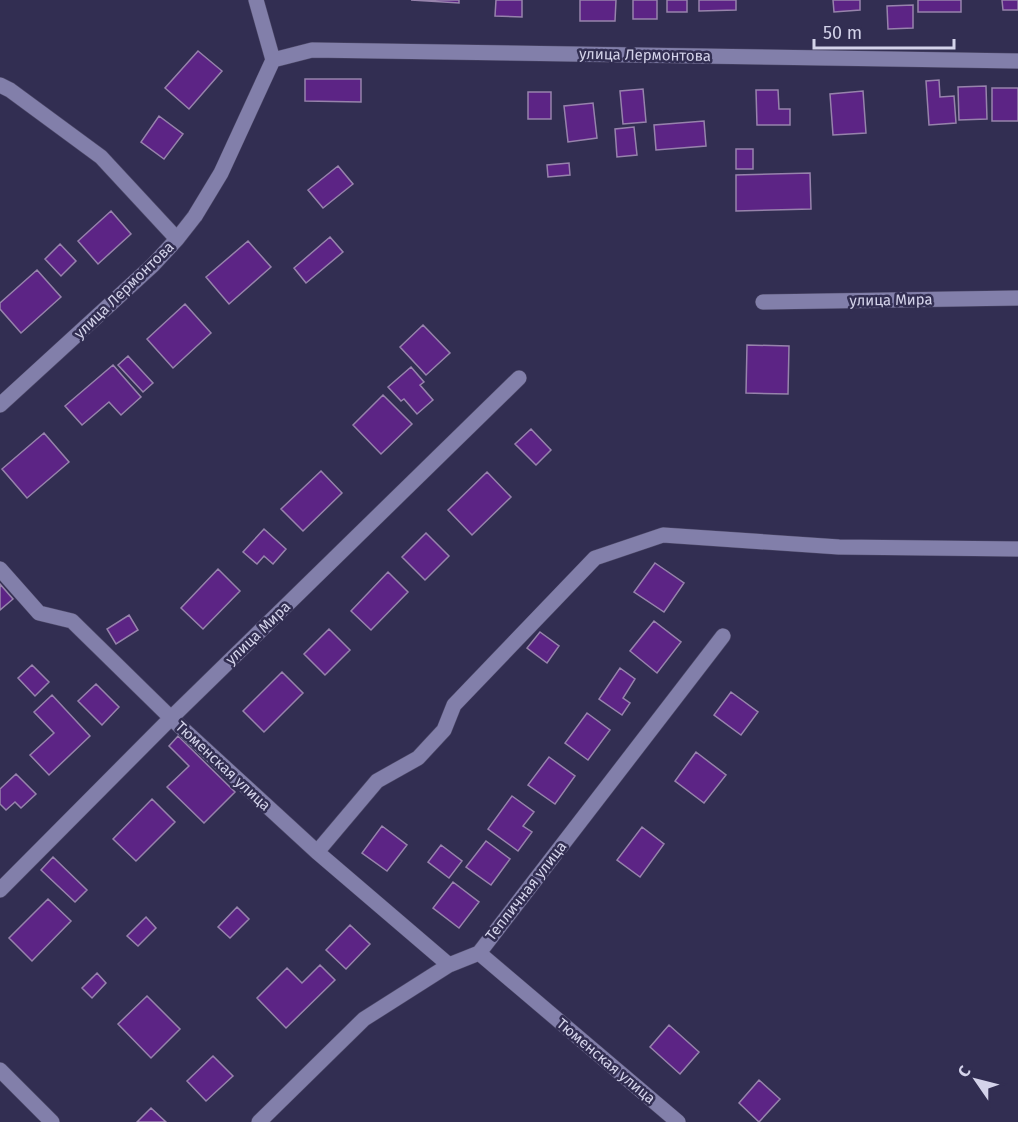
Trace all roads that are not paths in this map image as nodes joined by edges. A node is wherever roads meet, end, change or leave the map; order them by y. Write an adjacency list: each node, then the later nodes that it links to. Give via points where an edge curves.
1 (256, 0): 2 (street)
2 (273, 60): 3 (street, улица Лермонтова, via 312,50); 5 (street, улица Лермонтова, via 221,173)
3 (1018, 61)
4 (0, 85): 5 (street, via 101,157)
5 (177, 239): 9 (street, улица Лермонтова)
6 (1018, 298): 7 (street, улица Мира)
7 (764, 302)
8 (519, 378): 13 (street, улица Мира)
9 (0, 405)
10 (1018, 549): 14 (street, via 839,547 663,535 595,558 453,705 444,730 418,759 377,781)
11 (0, 569): 13 (street, Тюменская улица, via 39,613 72,621)
12 (723, 636): 16 (street, Тепличная улица)
13 (171, 718): 14 (street, Тюменская улица); 15 (street, улица Мира)
14 (317, 852): 17 (street, Тюменская улица)
15 (0, 890)
16 (479, 953): 17 (street, Тепличная улица); 21 (street, Тюменская улица)
17 (449, 965): 20 (street, Тепличная улица, via 364,1019)
18 (0, 1070): 19 (street)
19 (52, 1122)
20 (259, 1122)
21 (678, 1122)

